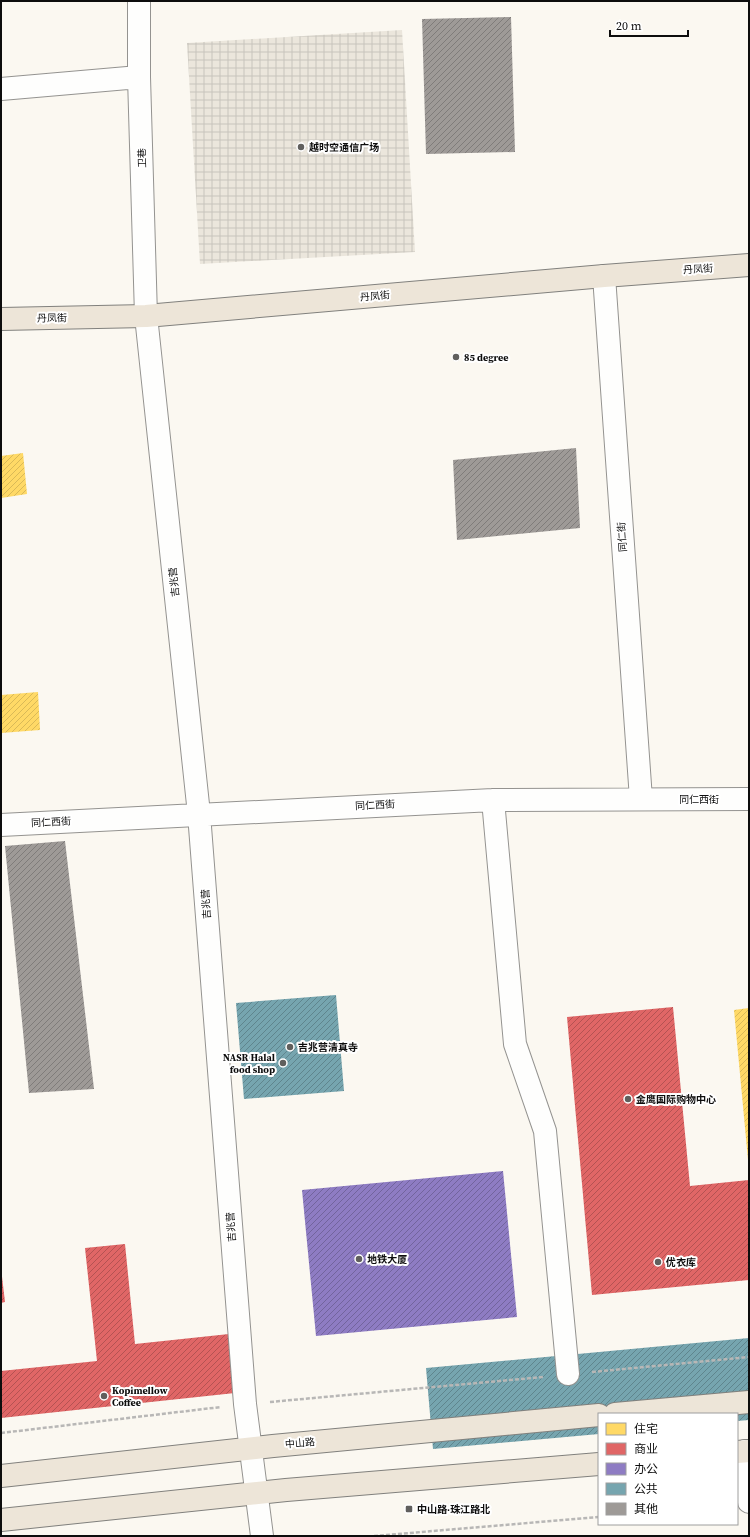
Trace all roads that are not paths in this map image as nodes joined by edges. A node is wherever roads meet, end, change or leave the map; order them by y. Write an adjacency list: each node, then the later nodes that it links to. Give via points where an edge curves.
1 (139, 1): 2 (street, 卫巷)
2 (139, 77): 3 (street); 6 (street, 卫巷)
3 (1, 89)
4 (749, 265): 5 (main road, 丹凤街)
5 (604, 276): 6 (main road, 丹凤街); 8 (street, 同仁街)
6 (146, 316): 7 (main road, 丹凤街); 11 (street, 吉兆营)
7 (1, 319)
8 (641, 799): 9 (street, 同仁西街); 10 (street, 同仁西街)
9 (749, 799)
10 (493, 800): 11 (street, 同仁西街); 13 (street, via 515,1044 545,1131)
11 (199, 814): 12 (street, 同仁西街); 17 (street, 吉兆营, via 245,1404)
12 (1, 825)
13 (568, 1374)
14 (748, 1402): 15 (main road)
15 (626, 1413)
16 (598, 1416): 17 (main road, 中山路)
17 (251, 1448): 20 (street); 21 (street, 吉兆营)
18 (744, 1451): 22 (street)
19 (598, 1464): 21 (main road)
20 (1, 1476)
21 (257, 1493): 23 (main road); 24 (street, 吉兆营)
22 (749, 1502)
23 (1, 1520)
24 (262, 1536)

